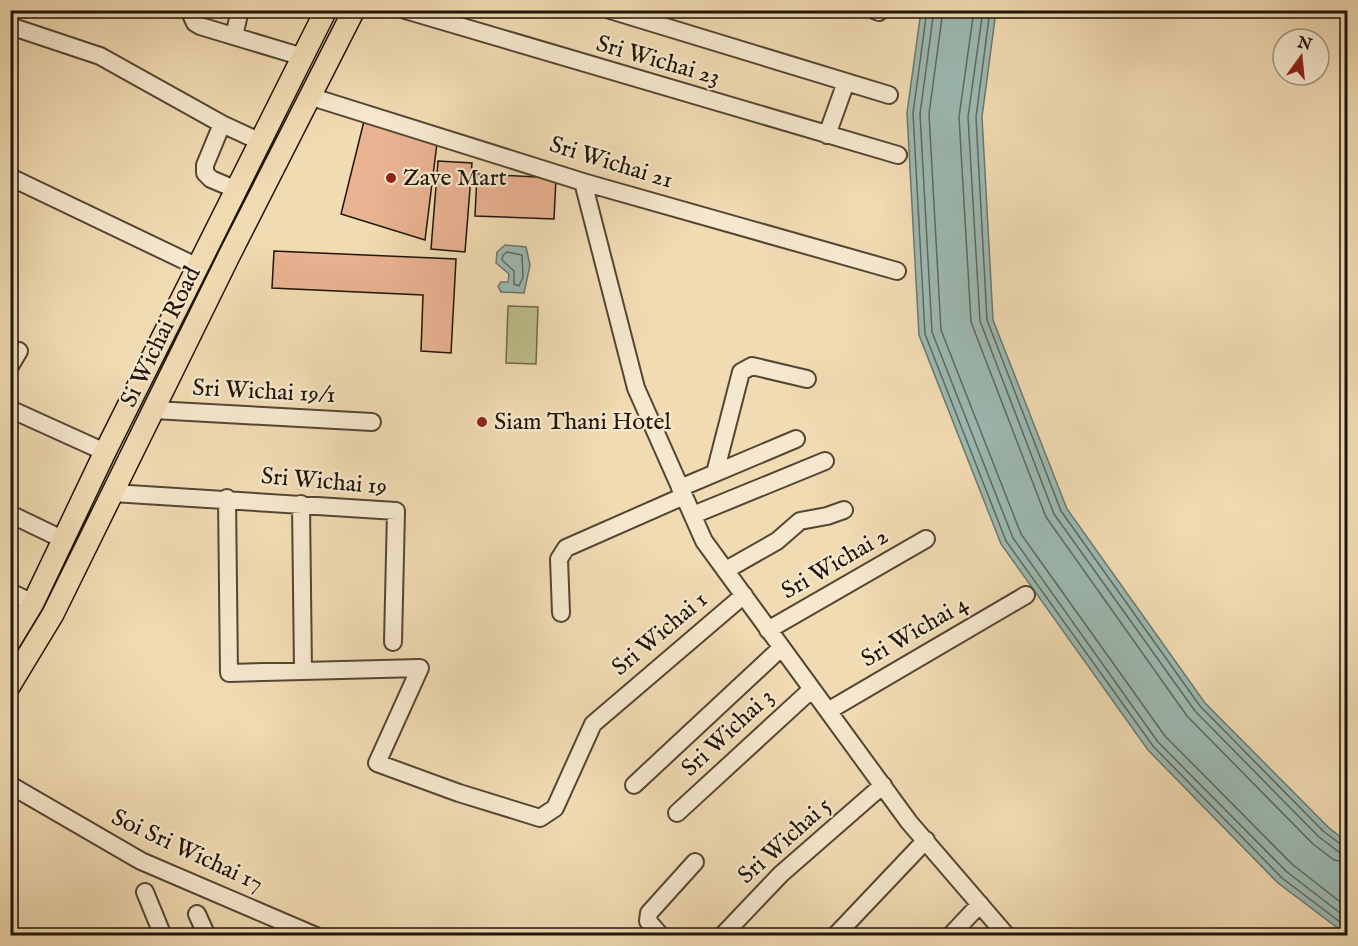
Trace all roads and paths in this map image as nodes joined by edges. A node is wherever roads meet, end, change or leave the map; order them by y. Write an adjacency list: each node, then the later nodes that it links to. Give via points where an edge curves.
1 (189, 10): 8 (street, via 195,23)
2 (240, 10): 8 (street)
3 (326, 10): 9 (main road, Si Wichai Road)
4 (354, 10): 12 (main road, Si Wichai Road)
5 (405, 10): 14 (street, Sri Wichai 23)
6 (610, 10): 10 (street)
7 (10, 26): 13 (street, via 100,56)
8 (234, 36): 9 (street)
9 (303, 57): 15 (main road, Si Wichai Road)
10 (846, 82): 11 (street); 14 (street)
11 (889, 95)
12 (312, 97): 18 (street, Sri Wichai 21); 21 (main road, Si Wichai Road)
13 (222, 124): 15 (street); 19 (street, via 205,173)
14 (828, 135): 16 (street, Sri Wichai 23)
15 (261, 142): 19 (main road, Si Wichai Road)
16 (898, 155)
17 (10, 177): 22 (street)
18 (583, 182): 23 (street, Sri Wichai 21); 34 (street, via 636,388)
19 (237, 190): 20 (main road, Si Wichai Road)
20 (208, 247): 21 (main road, via 213,262 219,263); 22 (main road, Si Wichai Road)
21 (229, 256): 25 (main road, Si Wichai Road)
22 (198, 267): 24 (main road, Si Wichai Road)
23 (897, 271)
24 (161, 343): 25 (main road, via 177,339); 31 (main road, Si Wichai Road)
25 (182, 354): 28 (main road, Si Wichai Road)
26 (807, 379): 33 (street, via 752,366 741,372)
27 (10, 409): 31 (street)
28 (154, 410): 29 (street, Sri Wichai 19/1); 35 (main road, Si Wichai Road)
29 (372, 422)
30 (796, 439): 33 (street)
31 (105, 452): 41 (main road, Si Wichai Road)
32 (825, 461): 40 (street)
33 (715, 473): 34 (street)
34 (682, 492): 40 (street); 48 (street, via 566,548 559,559)
35 (113, 493): 36 (street, Sri Wichai 19); 54 (main road, Si Wichai Road, via 53,614)
36 (227, 498): 37 (street, Sri Wichai 19); 53 (street, Sri Wichai 19, via 229,673)
37 (301, 504): 51 (street, Sri Wichai 19, via 396,511); 53 (street)
38 (844, 510): 43 (street, via 800,521 777,541)
39 (10, 514): 41 (street)
40 (693, 515): 43 (street, via 704,541)
41 (63, 539): 47 (main road, Si Wichai Road)
42 (926, 539): 49 (street, Sri Wichai 2)
43 (726, 570): 46 (street)
44 (10, 592): 47 (street)
45 (1026, 594): 56 (street, Sri Wichai 4)
46 (744, 595): 49 (street); 53 (street, Sri Wichai 1, via 608,710 589,732 555,808 540,818 377,763 420,668)
47 (33, 603): 50 (main road, Si Wichai Road)
48 (561, 613)
49 (768, 630): 52 (street)
50 (10, 641)
51 (393, 642)
52 (782, 648): 55 (street); 58 (street)
53 (303, 671)
54 (10, 685)
55 (812, 689): 56 (street); 60 (street, Sri Wichai 3)
56 (828, 711): 59 (street)
57 (10, 785): 68 (street, Soi Sri Wichai 17, via 141,861)
58 (634, 785)
59 (883, 785): 61 (street); 70 (street, Sri Wichai 5, via 781,874)
60 (677, 813)
61 (926, 840): 64 (street); 71 (street)
62 (694, 862): 69 (street, via 649,913 648,921)
63 (145, 892): 66 (street)
64 (980, 904): 72 (street); 73 (street)
65 (197, 914): 67 (street)
66 (163, 936)
67 (207, 936)
68 (315, 936)
69 (661, 936)
70 (722, 936)
71 (835, 936)
72 (950, 936)
73 (1007, 936)

